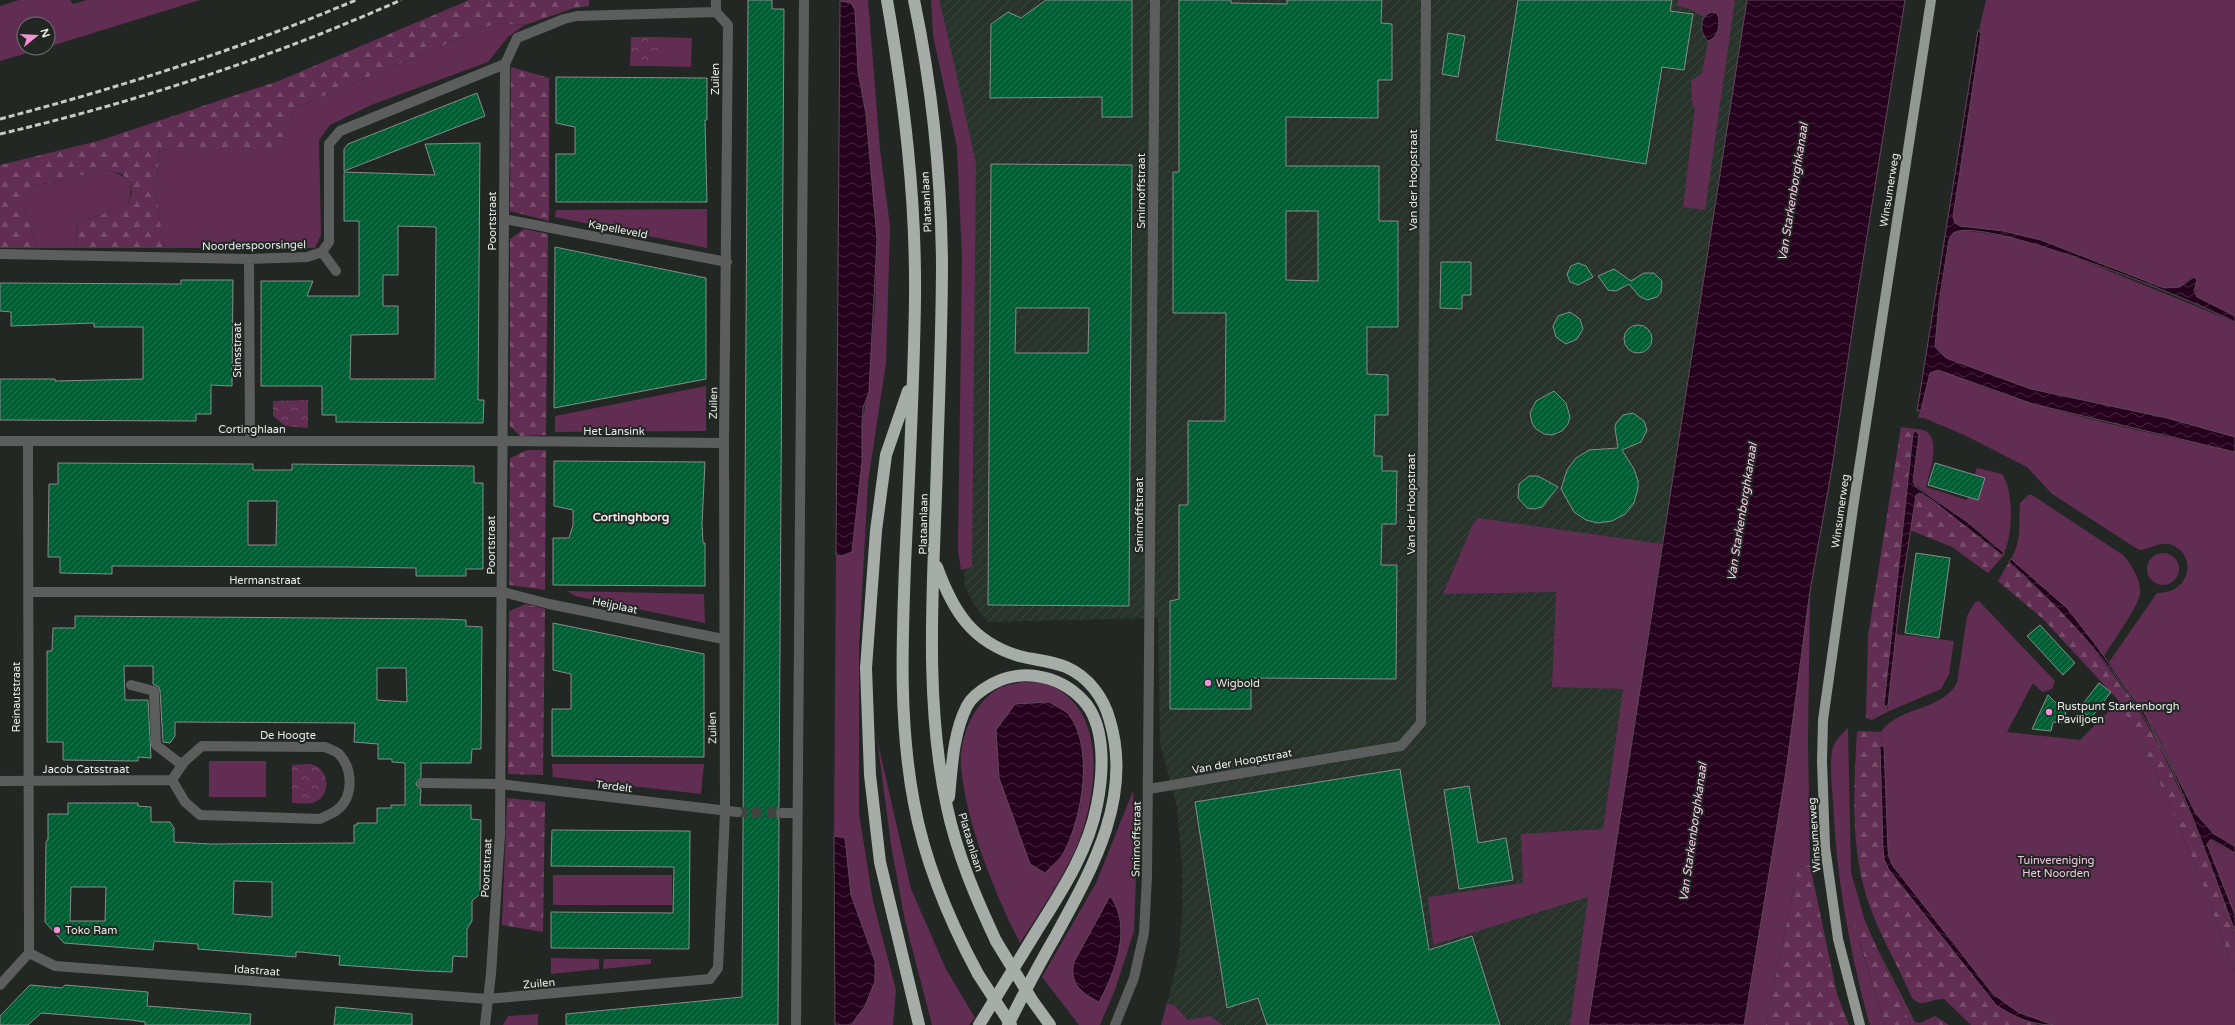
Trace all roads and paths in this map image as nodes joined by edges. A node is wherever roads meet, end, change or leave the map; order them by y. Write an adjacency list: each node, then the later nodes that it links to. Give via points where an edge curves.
1 (716, 0): 8 (street)
2 (804, 0): 38 (street)
3 (887, 0): 16 (highway, Plataanlaan, via 901,78 911,171 915,234)
4 (914, 0): 22 (highway, Plataanlaan, via 933,120 940,224 941,300)
5 (1155, 0): 33 (street, Smirnoffstraat)
6 (1426, 0): 33 (street, Van der Hoopstraat, via 1421,723 1401,746)
7 (1931, 0): 49 (main road, Winsumerweg, via 1853,508 1824,720 1822,761 1825,847 1838,939)
8 (716, 12): 9 (street, via 577,16 564,19 517,38); 14 (street, Zuilen, via 728,25)
9 (505, 64): 10 (street, Poortstraat); 11 (street, Noorderspoorsingel, via 340,131 329,144 329,242)
10 (504, 219): 14 (street, Kapelleveld); 17 (street, Poortstraat)
11 (322, 252): 13 (street, Noorderspoorsingel, via 307,257); 15 (street)
12 (0, 254): 13 (street, Noorderspoorsingel)
13 (249, 258): 20 (street, Stinsstraat)
14 (727, 262): 21 (street, Zuilen)
15 (336, 271)
16 (912, 376): 44 (highway, via 886,456 876,531 866,668 870,775 880,862); 46 (highway, Plataanlaan, bridge, via 902,642 902,711 906,757 926,853 945,906 978,974)
17 (504, 440): 20 (street, Cortinghlaan); 21 (street, Het Lansink); 24 (street, Poortstraat)
18 (0, 441): 19 (street, Cortinghlaan)
19 (28, 441): 20 (street, Cortinghlaan); 23 (street, Reinautstraat)
20 (250, 441)
21 (724, 443): 25 (street, Zuilen)
22 (935, 559): 34 (highway, Plataanlaan, via 933,697 940,770); 46 (highway, via 948,595 966,624 992,645 1018,656 1066,667 1081,676 1101,698 1116,740 1116,790 1106,833 1087,879)
23 (28, 592): 24 (street, Hermanstraat); 30 (street, Reinautstraat)
24 (502, 592): 25 (street, Heijplaat); 32 (street, Poortstraat)
25 (723, 640): 35 (street, Zuilen)
26 (131, 685): 27 (street, via 154,691 156,745)
27 (182, 765): 28 (street, De Hoogte); 28 (street, De Hoogte, via 202,746 325,747 338,753 347,767 350,783 348,796 338,810 320,819 200,815 184,802)
28 (172, 780): 30 (street, Jacob Catsstraat)
29 (0, 781): 30 (street, Jacob Catsstraat)
30 (28, 781): 39 (street, Reinautstraat)
31 (422, 783): 32 (street)
32 (500, 784): 35 (street, Terdelt); 41 (street, Poortstraat, via 497,888)
33 (1149, 789): 48 (street, Smirnoffstraat, via 1144,933 1134,978)
34 (947, 808): 45 (highway, via 956,737 968,705 982,689 1010,677 1040,676 1066,686 1087,706 1099,734 1101,765 1097,805 1086,845); 47 (highway, Plataanlaan, bridge, via 965,870 996,941)
35 (725, 812): 36 (street); 41 (street, Zuilen, via 718,968 710,979)
36 (737, 812)
37 (781, 813): 38 (street)
38 (796, 813): 43 (street)
39 (29, 953): 40 (street); 41 (street, Idastraat, via 55,966)
40 (0, 984)
41 (487, 1000): 42 (street, Poortstraat)
42 (485, 1025)
43 (796, 1025)
44 (919, 1025)
45 (979, 1025)
46 (1010, 1025)
47 (1050, 1025)
48 (1115, 1025)
49 (1860, 1025)

